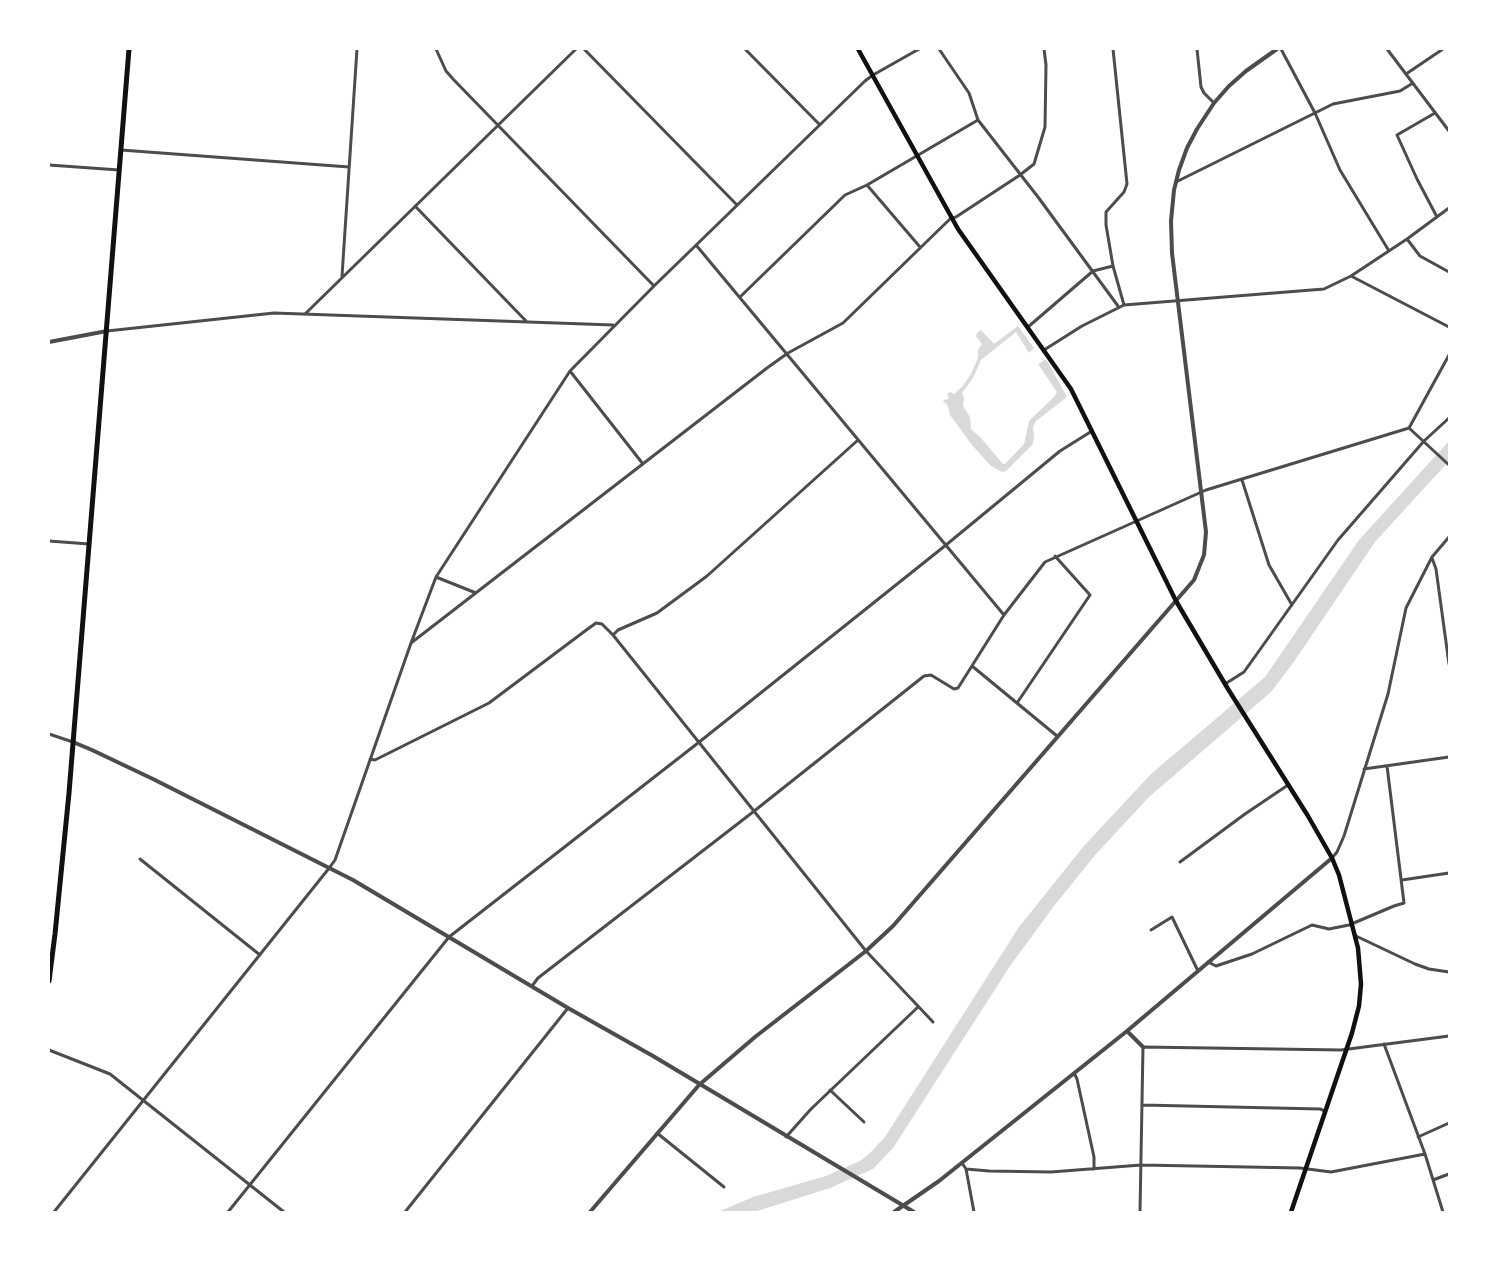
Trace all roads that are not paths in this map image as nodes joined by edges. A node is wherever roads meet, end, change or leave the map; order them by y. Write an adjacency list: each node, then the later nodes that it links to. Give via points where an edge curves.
1 (129, 49): 27 (main road)
2 (358, 49): 30 (street)
3 (436, 49): 25 (street, via 450,75)
4 (576, 49): 25 (street)
5 (584, 49): 35 (street)
6 (745, 49): 24 (street)
7 (858, 49): 18 (main road)
8 (919, 49): 18 (street)
9 (939, 49): 23 (street, via 969,93)
10 (1044, 49): 32 (street, via 1045,127 1034,164)
11 (1113, 49): 44 (street, via 1127,184 1106,212)
12 (1197, 49): 20 (street, via 1201,87)
13 (1277, 49): 20 (street, via 1246,70)
14 (1281, 49): 21 (street)
15 (1387, 49): 17 (street)
16 (1443, 49): 17 (street)
17 (1406, 74): 19 (street)
18 (873, 75): 24 (street); 28 (main road)
19 (1413, 84): 21 (street, via 1400,91 1333,104); 22 (street)
20 (1214, 103): 33 (street, via 1187,148)
21 (1315, 113): 33 (street); 43 (street, via 1340,170)
22 (1435, 113): 26 (street); 38 (street, via 1397,135)
23 (978, 120): 28 (street); 32 (street)
24 (819, 124): 35 (street)
25 (497, 125): 36 (street); 49 (street)
26 (1448, 129)
27 (121, 150): 30 (street); 31 (main road)
28 (916, 155): 34 (street); 39 (main road)
29 (49, 165): 31 (street)
30 (349, 167): 48 (street)
31 (120, 170): 59 (main road)
32 (1020, 175): 39 (street); 45 (street)
33 (1176, 182): 51 (street, via 1171,232)
34 (867, 185): 42 (street); 50 (street, via 845,196)
35 (737, 205): 41 (street)
36 (415, 206): 48 (street); 55 (street)
37 (1449, 208): 38 (street)
38 (1437, 217): 40 (street)
39 (951, 218): 42 (street); 57 (main road)
40 (1407, 239): 43 (street); 46 (street, via 1420,256)
41 (696, 245): 49 (street); 50 (street)
42 (920, 247): 62 (street, via 843,323)
43 (1389, 250): 47 (street)
44 (1114, 266): 45 (street); 52 (street)
45 (1093, 271): 53 (street); 57 (street)
46 (1449, 272)
47 (1351, 276): 51 (street, via 1324,289); 58 (street)
48 (342, 277): 54 (street)
49 (654, 286): 56 (street)
50 (740, 297): 62 (street)
51 (1178, 300): 52 (street); 73 (street)
52 (1124, 305): 53 (street)
53 (1118, 306): 61 (street)
54 (305, 314): 55 (street); 59 (street, via 261,314)
55 (526, 322): 56 (street)
56 (614, 325): 64 (street)
57 (1028, 327): 61 (main road)
58 (1449, 327)
59 (107, 332): 60 (street); 77 (main road)
60 (49, 342)
61 (1044, 350): 67 (main road, via 1071,389)
62 (788, 353): 68 (street); 70 (street)
63 (1449, 355): 66 (street)
64 (570, 371): 70 (street); 81 (street)
65 (1449, 418): 69 (street)
66 (1409, 428): 69 (street); 72 (street)
67 (1093, 431): 74 (main road); 78 (street, via 1060,451)
68 (858, 440): 78 (street); 86 (street, via 708,576 657,612)
69 (1424, 441): 71 (street); 84 (street, via 1338,540)
70 (643, 464): 82 (street)
71 (1449, 465)
72 (1242, 480): 73 (street); 84 (street, via 1269,565)
73 (1200, 493): 74 (street); 83 (street, via 1206,524 1204,555 1194,580)
74 (1136, 521): 79 (street); 83 (main road)
75 (1449, 537): 80 (street)
76 (49, 541): 77 (street)
77 (89, 544): 94 (main road)
78 (946, 545): 85 (street); 95 (street)
79 (1055, 556): 85 (street, via 1042,564); 91 (street, via 1090,595)
80 (1432, 557): 88 (street); 99 (street, via 1406,608 1388,694)
81 (436, 577): 82 (street); 87 (street)
82 (476, 593): 87 (street)
83 (1176, 601): 90 (main road); 93 (street)
84 (1292, 605): 90 (street, via 1244,672)
85 (1004, 615): 89 (street)
86 (613, 635): 95 (street); 97 (street, via 602,624 596,623 489,703 375,760)
87 (410, 643): 97 (street)
88 (1449, 664)
89 (972, 666): 91 (street); 101 (street, via 956,689 931,674 924,676)
90 (1226, 686): 100 (main road)
91 (1017, 703): 93 (street)
92 (49, 734): 94 (street)
93 (1057, 736): 112 (street, via 908,910)
94 (72, 742): 105 (street); 117 (main road)
95 (698, 743): 101 (street); 111 (street)
96 (1449, 758): 98 (street)
97 (370, 759): 105 (street)
98 (1387, 766): 99 (street); 107 (street)
99 (1364, 769): 102 (street, via 1344,836)
100 (1288, 785): 102 (main road); 104 (street)
101 (753, 812): 112 (street); 118 (street, via 538,978)
102 (1332, 858): 108 (main road); 114 (street)
103 (140, 859): 113 (street)
104 (1180, 862)
105 (330, 867): 111 (street); 113 (street)
106 (1449, 873): 107 (street)
107 (1402, 880): 108 (street, via 1404,903)
108 (1353, 924): 110 (main road); 114 (street, via 1329,929 1312,925 1252,954 1216,966)
109 (1150, 930): 115 (street, via 1172,917)
110 (1356, 936): 116 (street, via 1415,964); 126 (main road, via 1360,994)
111 (449, 937): 118 (street); 147 (street)
112 (866, 952): 119 (street); 129 (street, via 755,1037)
113 (260, 955): 131 (street)
114 (1208, 962): 115 (street)
115 (1198, 971): 122 (street)
116 (1449, 972)
117 (49, 981)
118 (532, 986): 120 (street)
119 (918, 1007): 121 (street); 130 (street)
120 (568, 1008): 129 (street); 153 (street)
121 (933, 1022)
122 (1127, 1030): 125 (street); 128 (street)
123 (1449, 1036): 124 (street)
124 (1384, 1044): 126 (street); 138 (street)
125 (1143, 1047): 126 (street); 132 (street)
126 (1347, 1049): 133 (main road)
127 (49, 1050): 131 (street, via 110,1074)
128 (1074, 1073): 140 (street); 143 (street)
129 (699, 1085): 136 (street); 137 (street)
130 (830, 1090): 134 (street); 137 (street)
131 (144, 1100): 147 (street); 150 (street)
132 (1142, 1105): 133 (street); 141 (street)
133 (1325, 1111): 144 (main road)
134 (864, 1122)
135 (1449, 1123): 138 (street)
136 (656, 1133): 148 (street); 154 (street)
137 (786, 1137): 149 (street)
138 (1418, 1137): 139 (street)
139 (1425, 1154): 144 (street, via 1330,1172); 146 (street)
140 (962, 1163): 142 (street); 149 (street)
141 (1141, 1165): 143 (street); 144 (street); 158 (street)
142 (966, 1169): 143 (street, via 1051,1172); 157 (street)
143 (1094, 1169)
144 (1306, 1169): 159 (main road)
145 (1449, 1174): 146 (street)
146 (1433, 1180): 160 (street)
147 (250, 1185): 151 (street); 152 (street)
148 (724, 1187)
149 (903, 1206): 155 (street); 156 (street)
150 (54, 1212)
151 (228, 1212)
152 (284, 1212)
153 (405, 1212)
154 (590, 1212)
155 (894, 1212)
156 (914, 1212)
157 (974, 1212)
158 (1140, 1212)
159 (1291, 1212)
160 (1443, 1212)

